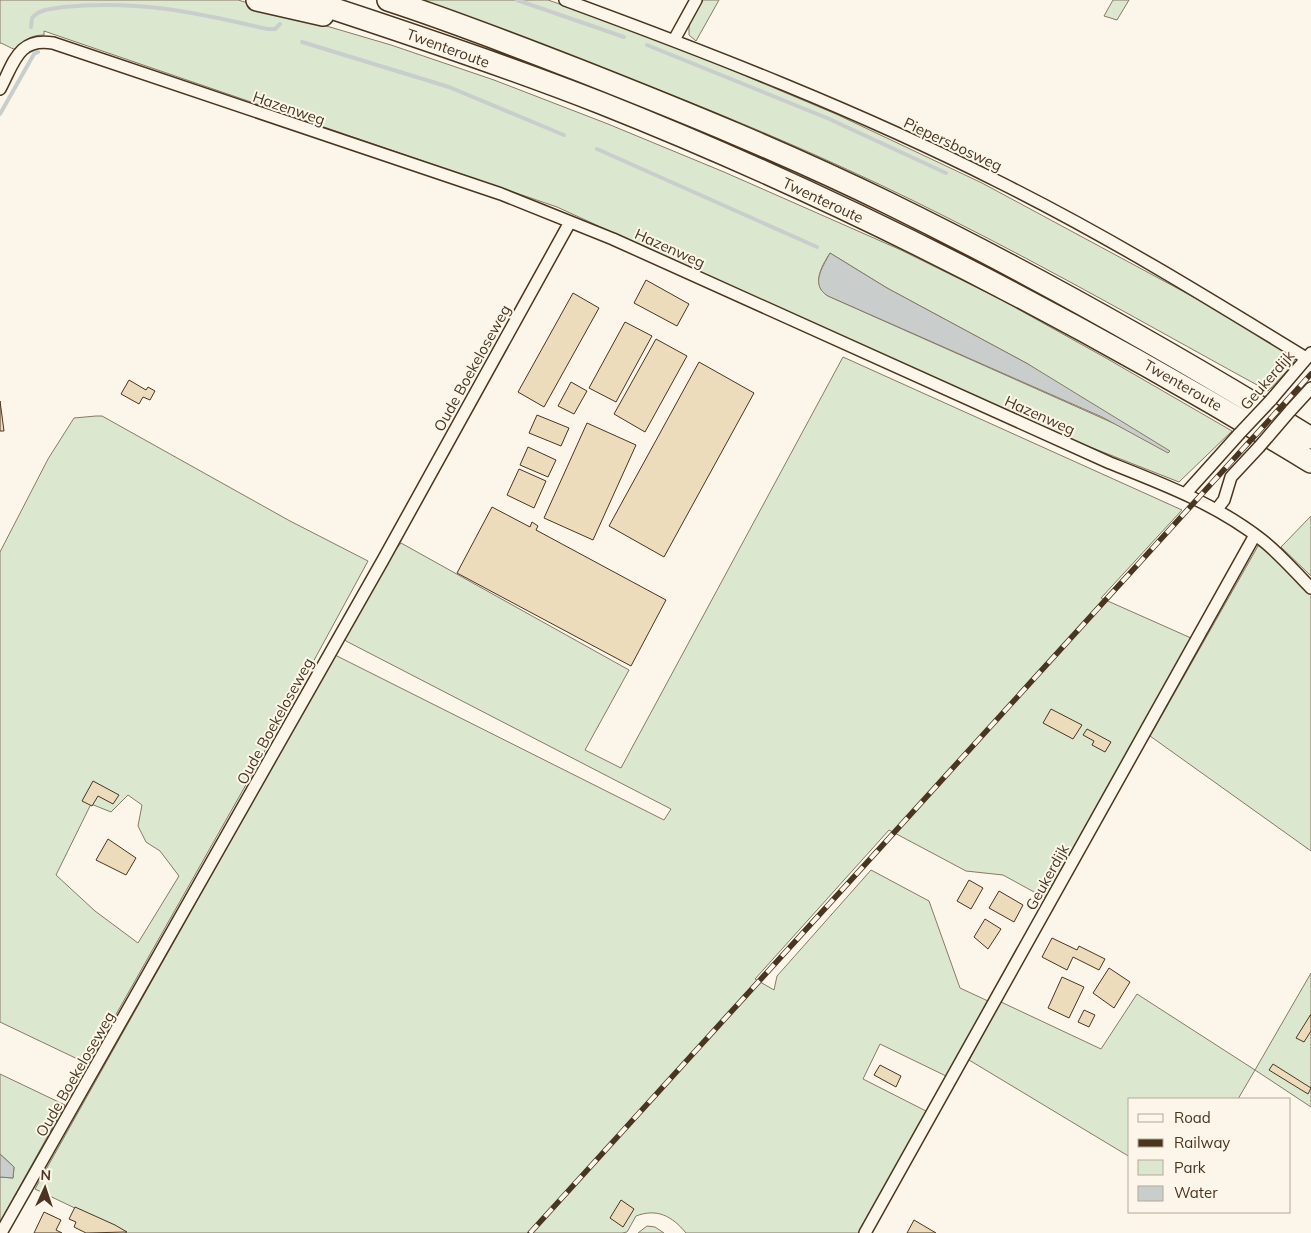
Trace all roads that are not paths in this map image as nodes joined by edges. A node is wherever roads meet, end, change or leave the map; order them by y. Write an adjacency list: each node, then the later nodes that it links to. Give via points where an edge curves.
1 (257, 0): 6 (highway)
2 (307, 0): 6 (highway, Twenteroute)
3 (388, 0): 12 (highway, Twenteroute, via 512,44 669,106 889,203 1066,296 1225,385)
4 (565, 0): 7 (street, Piepersbosweg)
5 (696, 0): 7 (street)
6 (419, 37): 13 (highway, Twenteroute, via 601,103 897,235 1125,352)
7 (674, 40): 10 (street, Piepersbosweg, via 837,107 997,181 1156,266)
8 (0, 89): 9 (street, Hazenweg, via 20,52 28,44 39,41 53,43 501,194)
9 (570, 222): 14 (street, Hazenweg, via 1110,463); 18 (street, Oude Boekeloseweg)
10 (1309, 356): 14 (street, Geukerdijk, bridge)
11 (1311, 388): 15 (street, bridge, via 1231,477 1224,500)
12 (1311, 438)
13 (1311, 462)
14 (1186, 493): 15 (street, Hazenweg)
15 (1217, 509): 16 (street, Hazenweg)
16 (1255, 535): 17 (street, Hazenweg); 19 (street, Geukerdijk)
17 (1311, 588)
18 (1, 1233)
19 (865, 1233)

